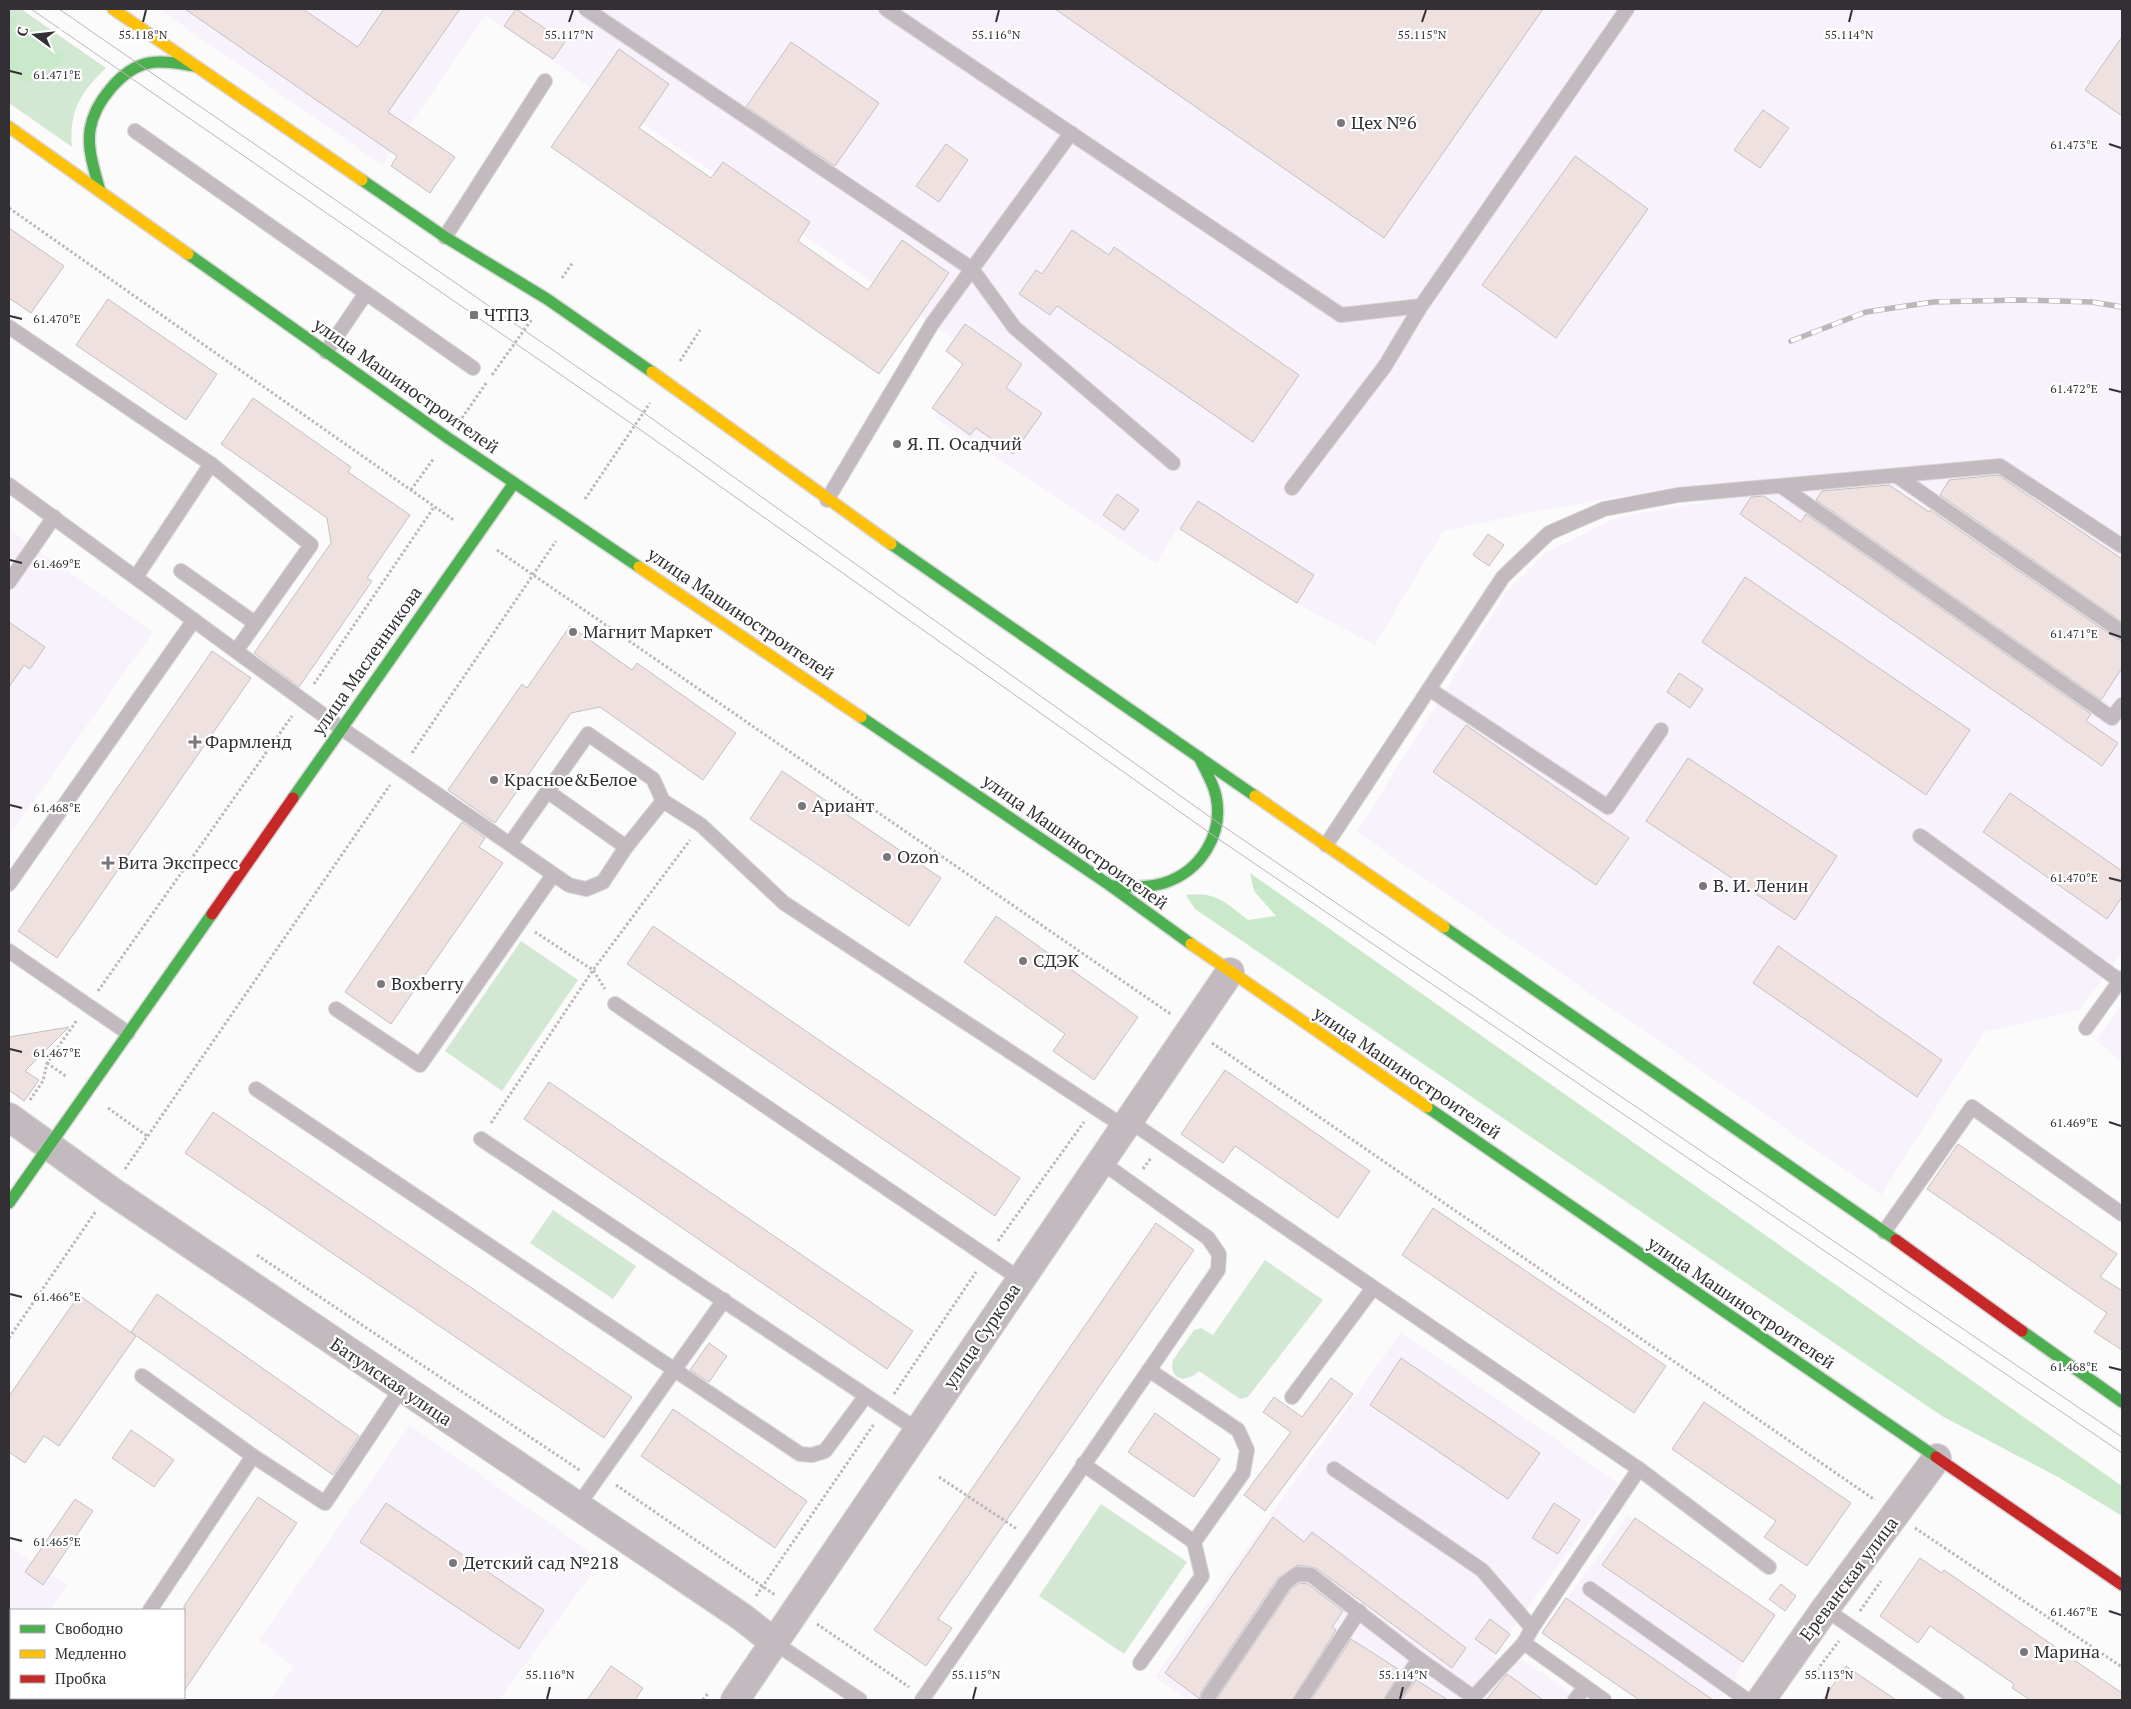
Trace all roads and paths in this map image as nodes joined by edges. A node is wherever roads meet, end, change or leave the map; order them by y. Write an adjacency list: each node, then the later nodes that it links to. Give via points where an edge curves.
1 (113, 9): 5 (main road)
2 (586, 9): 13 (lane)
3 (886, 9): 9 (lane)
4 (1627, 9): 15 (lane)
5 (196, 66): 10 (main road, via 168,62 140,66 112,88 97,110 90,129 91,154); 12 (main road)
6 (545, 81): 12 (lane)
7 (9, 127): 10 (main road, улица Машиностроителей)
8 (135, 131): 14 (lane)
9 (1071, 133): 13 (lane); 15 (lane, via 1341,315)
10 (100, 191): 18 (main road, улица Машиностроителей)
11 (9, 208): 29 (path)
12 (445, 237): 20 (main road, via 547,299)
13 (972, 269): 21 (lane, via 1014,327); 28 (lane, via 932,324)
14 (366, 293): 18 (lane); 19 (lane)
15 (1421, 306): 27 (lane, via 1385,366)
16 (9, 327): 22 (lane)
17 (700, 330): 20 (path)
18 (326, 352): 24 (main road, улица Машиностроителей)
19 (473, 368)
20 (666, 381): 28 (main road); 31 (path)
21 (1173, 463)
22 (211, 464): 36 (lane); 39 (lane, via 311,545)
23 (1897, 476): 26 (lane); 33 (lane, via 2000,466); 40 (lane)
24 (514, 483): 31 (main road, улица Машиностроителей); 32 (main road, улица Масленникова)
25 (9, 485): 30 (lane)
26 (1781, 486): 42 (lane, via 1678,496 1604,509 1549,533 1503,578); 44 (lane, via 2112,718)
27 (1292, 488)
28 (827, 500): 47 (main road)
29 (434, 506): 32 (path); 43 (path)
30 (54, 517): 36 (lane); 37 (lane)
31 (570, 519): 35 (path); 58 (main road, улица Машиностроителей)
32 (476, 536): 35 (path); 45 (main road, улица Масленникова)
33 (2122, 546)
34 (181, 571): 39 (lane)
35 (532, 575): 48 (path); 67 (path)
36 (136, 577): 38 (lane)
37 (9, 582)
38 (194, 620): 41 (lane); 57 (lane)
39 (256, 623): 41 (lane)
40 (2122, 632)
41 (236, 651): 43 (lane)
42 (1429, 689): 46 (lane, via 1608,807); 54 (lane)
43 (303, 700): 45 (lane); 65 (path)
44 (2122, 705)
45 (341, 728): 48 (lane); 69 (main road, улица Масленникова)
46 (1661, 730)
47 (1199, 757): 54 (main road); 58 (main road, via 1217,796 1214,836 1204,854 1189,872 1166,883 1139,888)
48 (400, 770): 53 (lane); 77 (path)
49 (547, 791): 50 (lane, via 588,734 653,779); 53 (lane); 55 (lane)
50 (663, 801): 51 (lane); 55 (lane)
51 (700, 825): 61 (path); 72 (lane, via 784,903)
52 (1920, 836): 63 (lane)
53 (510, 844): 56 (lane)
54 (1326, 845): 83 (main road)
55 (626, 847): 56 (lane, via 603,882 586,889 569,885)
56 (553, 875): 59 (lane)
57 (9, 884)
58 (1111, 886): 62 (main road, улица Машиностроителей)
59 (520, 922): 61 (path); 66 (lane, via 420,1065)
60 (9, 951): 65 (lane)
61 (592, 970): 64 (path); 73 (path)
62 (1230, 972): 67 (street, улица Суркова); 98 (main road, улица Машиностроителей)
63 (2121, 980): 68 (lane)
64 (615, 1004): 85 (lane)
65 (88, 1005): 69 (lane); 71 (path, via 47,1063 43,1081)
66 (336, 1009)
67 (1190, 1028): 72 (street, улица Суркова); 105 (path)
68 (2086, 1028)
69 (128, 1033): 75 (main road, улица Масленникова)
70 (256, 1089): 90 (lane)
71 (11, 1118): 75 (street, Батумская улица)
72 (1126, 1123): 74 (lane); 76 (street, улица Суркова)
73 (481, 1138): 87 (lane)
74 (1161, 1143): 79 (path); 86 (lane)
75 (49, 1146): 80 (street, Батумская улица); 81 (main road, улица Масленникова)
76 (1100, 1161): 79 (lane); 85 (street, улица Суркова)
77 (126, 1167): 78 (path); 80 (path)
78 (134, 1173)
79 (1133, 1184): 89 (lane, via 1208,1238 1218,1254 1218,1270)
80 (110, 1190): 88 (path); 92 (street, Батумская улица)
81 (9, 1203)
82 (2122, 1214): 83 (lane, via 1972,1107)
83 (1884, 1232): 95 (main road)
84 (250, 1251): 102 (path, via 583,1472)
85 (1020, 1279): 96 (street, улица Суркова)
86 (1373, 1288): 94 (lane); 101 (lane)
87 (724, 1300): 90 (lane); 93 (lane)
88 (9, 1338)
89 (1149, 1370): 99 (lane); 107 (lane, via 1238,1430 1247,1450 1244,1473)
90 (673, 1371): 93 (lane, via 800,1454 825,1450); 102 (lane)
91 (142, 1376): 97 (lane)
92 (401, 1389): 97 (lane, via 325,1503); 104 (street, Батумская улица)
93 (865, 1397): 96 (lane)
94 (1292, 1397)
95 (2122, 1402)
96 (919, 1431): 112 (street, улица Суркова)
97 (253, 1456): 111 (lane)
98 (1937, 1458): 105 (street, Ереванская улица); 109 (main road, улица Машиностроителей)
99 (1083, 1464): 106 (lane); 107 (lane)
100 (1334, 1469): 115 (lane, via 1482,1570)
101 (1639, 1469): 108 (lane); 115 (lane)
102 (600, 1475): 104 (lane); 112 (path)
103 (939, 1477): 106 (path)
104 (577, 1506): 116 (street, Батумская улица, via 742,1617)
105 (1897, 1515): 113 (street, Ереванская улица); 120 (path)
106 (1032, 1540): 123 (lane)
107 (1194, 1542): 119 (lane, via 1202,1576)
108 (1770, 1567)
109 (2122, 1585)
110 (1590, 1589): 125 (lane)
111 (151, 1609)
112 (797, 1610): 116 (street, улица Суркова); 123 (path)
113 (1825, 1610): 125 (street, Ереванская улица); 132 (lane)
114 (1359, 1611): 118 (lane); 122 (lane, via 1311,1575 1297,1574 1285,1583); 128 (lane)
115 (1532, 1628): 117 (lane)
116 (775, 1643): 126 (street, улица Суркова); 127 (lane)
117 (1524, 1643): 121 (lane); 124 (lane)
118 (1419, 1659): 124 (lane); 129 (lane)
119 (1140, 1663)
120 (2122, 1667)
121 (1585, 1687): 130 (lane); 131 (lane)
122 (1208, 1697)
123 (923, 1699)
124 (1472, 1699)
125 (1762, 1699)
126 (735, 1700)
127 (860, 1700)
128 (1301, 1700)
129 (1392, 1700)
130 (1575, 1700)
131 (1604, 1700)
132 (1957, 1700)

